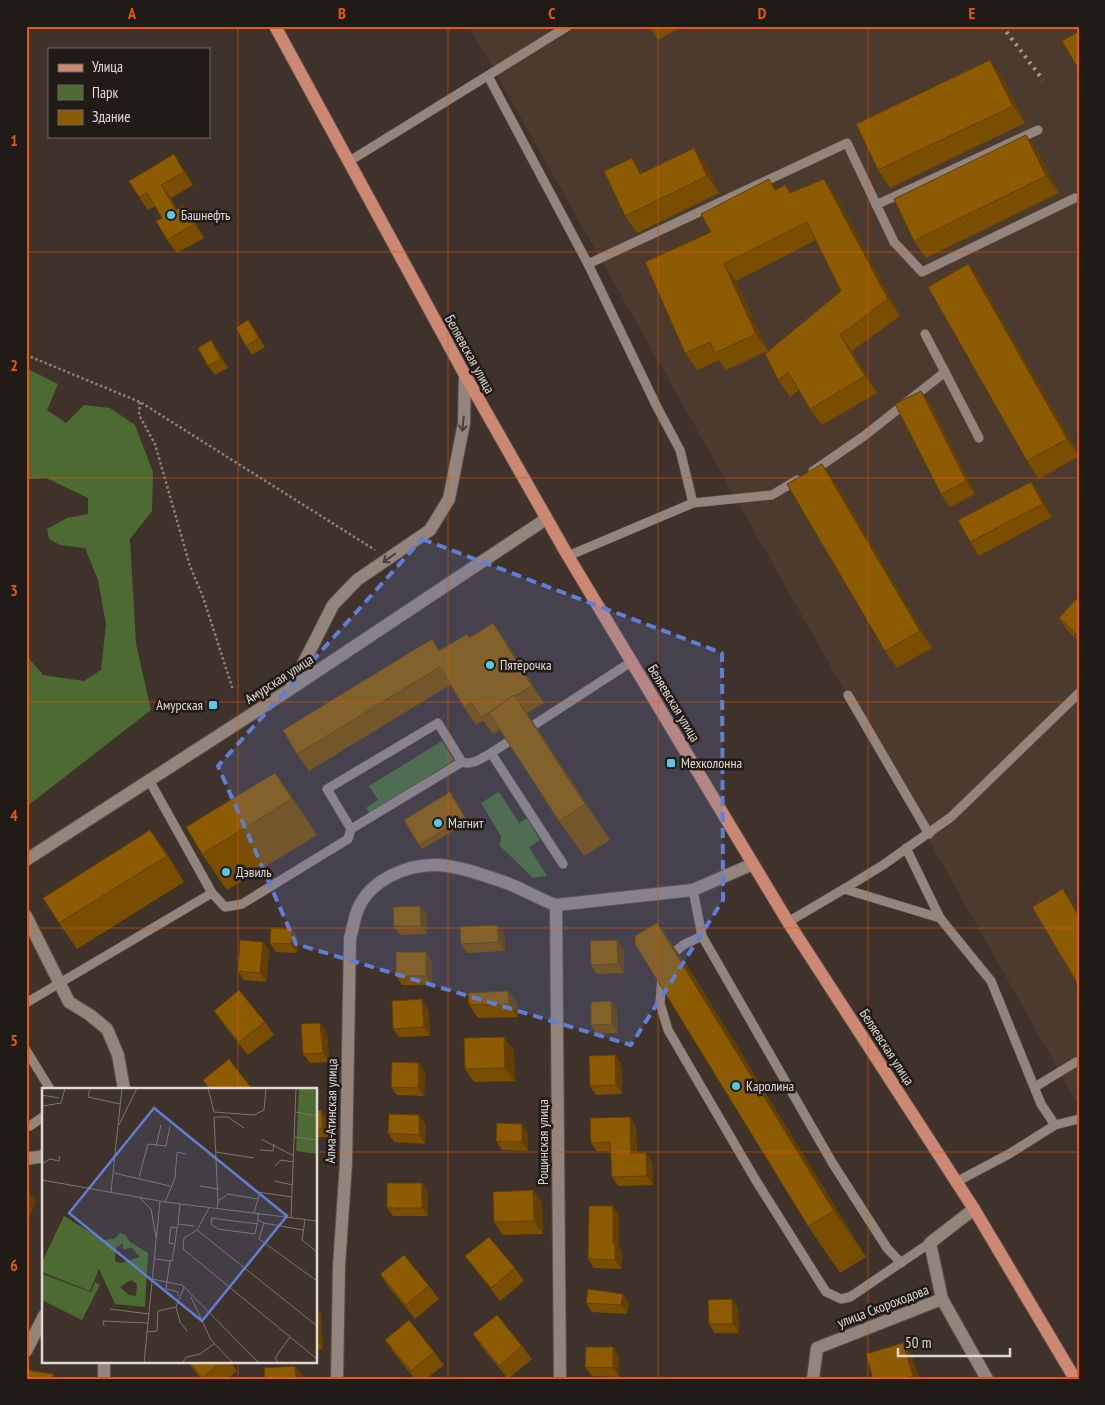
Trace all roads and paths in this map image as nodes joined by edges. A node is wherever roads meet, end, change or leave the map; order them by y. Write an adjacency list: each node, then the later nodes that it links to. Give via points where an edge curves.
1 (275, 26): 5 (main road, Беляевская улица)
2 (568, 26): 3 (lane)
3 (488, 76): 5 (lane); 8 (lane)
4 (1038, 130): 7 (lane)
5 (348, 162): 12 (main road, Беляевская улица)
6 (1075, 198): 7 (lane, via 922,272 894,242)
7 (876, 205): 8 (lane, via 847,143)
8 (588, 264): 15 (lane, via 680,450)
9 (926, 334): 11 (lane)
10 (26, 355): 13 (path)
11 (945, 372): 14 (lane); 15 (lane, via 834,457 772,495)
12 (465, 375): 16 (main road, Беляевская улица); 18 (street, one-way to 18, via 464,423 449,499 430,530)
13 (140, 402): 18 (path); 20 (path, via 139,415 155,444 190,566)
14 (978, 438)
15 (693, 503): 17 (lane)
16 (546, 519): 17 (main road, Беляевская улица); 21 (street, Амурская улица)
17 (568, 556): 19 (main road, Беляевская улица)
18 (388, 558): 21 (street, via 333,604)
19 (631, 662): 24 (lane); 32 (main road, Беляевская улица)
20 (234, 690)
21 (290, 690): 26 (street, Амурская улица)
22 (1079, 693): 28 (lane, via 951,817)
23 (848, 694): 28 (lane)
24 (491, 753): 25 (lane, via 467,764); 31 (lane)
25 (462, 762): 27 (lane); 27 (lane, via 438,723 327,789)
26 (149, 780): 30 (street, Амурская улица); 35 (lane)
27 (351, 829): 35 (lane, via 348,839 242,904 225,908)
28 (929, 834): 29 (lane)
29 (906, 848): 33 (lane); 38 (lane)
30 (26, 860)
31 (563, 864)
32 (753, 864): 34 (street); 39 (main road, Беляевская улица)
33 (844, 889): 38 (lane); 39 (lane)
34 (693, 890): 36 (street); 40 (lane)
35 (212, 893): 41 (lane)
36 (556, 905): 63 (street, Алма-Атинская улица, via 506,883 467,870 437,865 405,870 379,881 358,908 350,938 346,1163 339,1266); 64 (street, Рощинская улица)
37 (26, 916): 41 (street)
38 (940, 918): 45 (lane, via 991,981)
39 (788, 922): 54 (main road, Беляевская улица)
40 (702, 936): 57 (lane, via 833,1164); 57 (lane, via 672,952 663,965 660,1003 668,1030 755,1179 826,1292 841,1299 850,1297)
41 (59, 983): 42 (lane); 47 (street, via 68,1002 107,1029 118,1055)
42 (26, 1002)
43 (26, 1050): 46 (lane)
44 (1076, 1062): 45 (lane)
45 (1035, 1087): 50 (lane, via 1041,1104)
46 (49, 1088)
47 (124, 1088)
48 (42, 1117): 51 (lane)
49 (1079, 1119): 50 (lane)
50 (1055, 1125): 54 (lane)
51 (30, 1126)
52 (42, 1156): 53 (street)
53 (26, 1159)
54 (956, 1182): 55 (main road, Беляевская улица)
55 (974, 1209): 56 (street); 67 (main road, Беляевская улица)
56 (930, 1243): 57 (lane); 58 (street, улица Скороходова)
57 (901, 1263)
58 (942, 1299): 65 (street, улица Скороходова, via 817,1348); 66 (street)
59 (42, 1320): 60 (street)
60 (26, 1351)
61 (104, 1362): 62 (street)
62 (104, 1379)
63 (337, 1379)
64 (560, 1379)
65 (813, 1379)
66 (987, 1379)
67 (1076, 1379)

